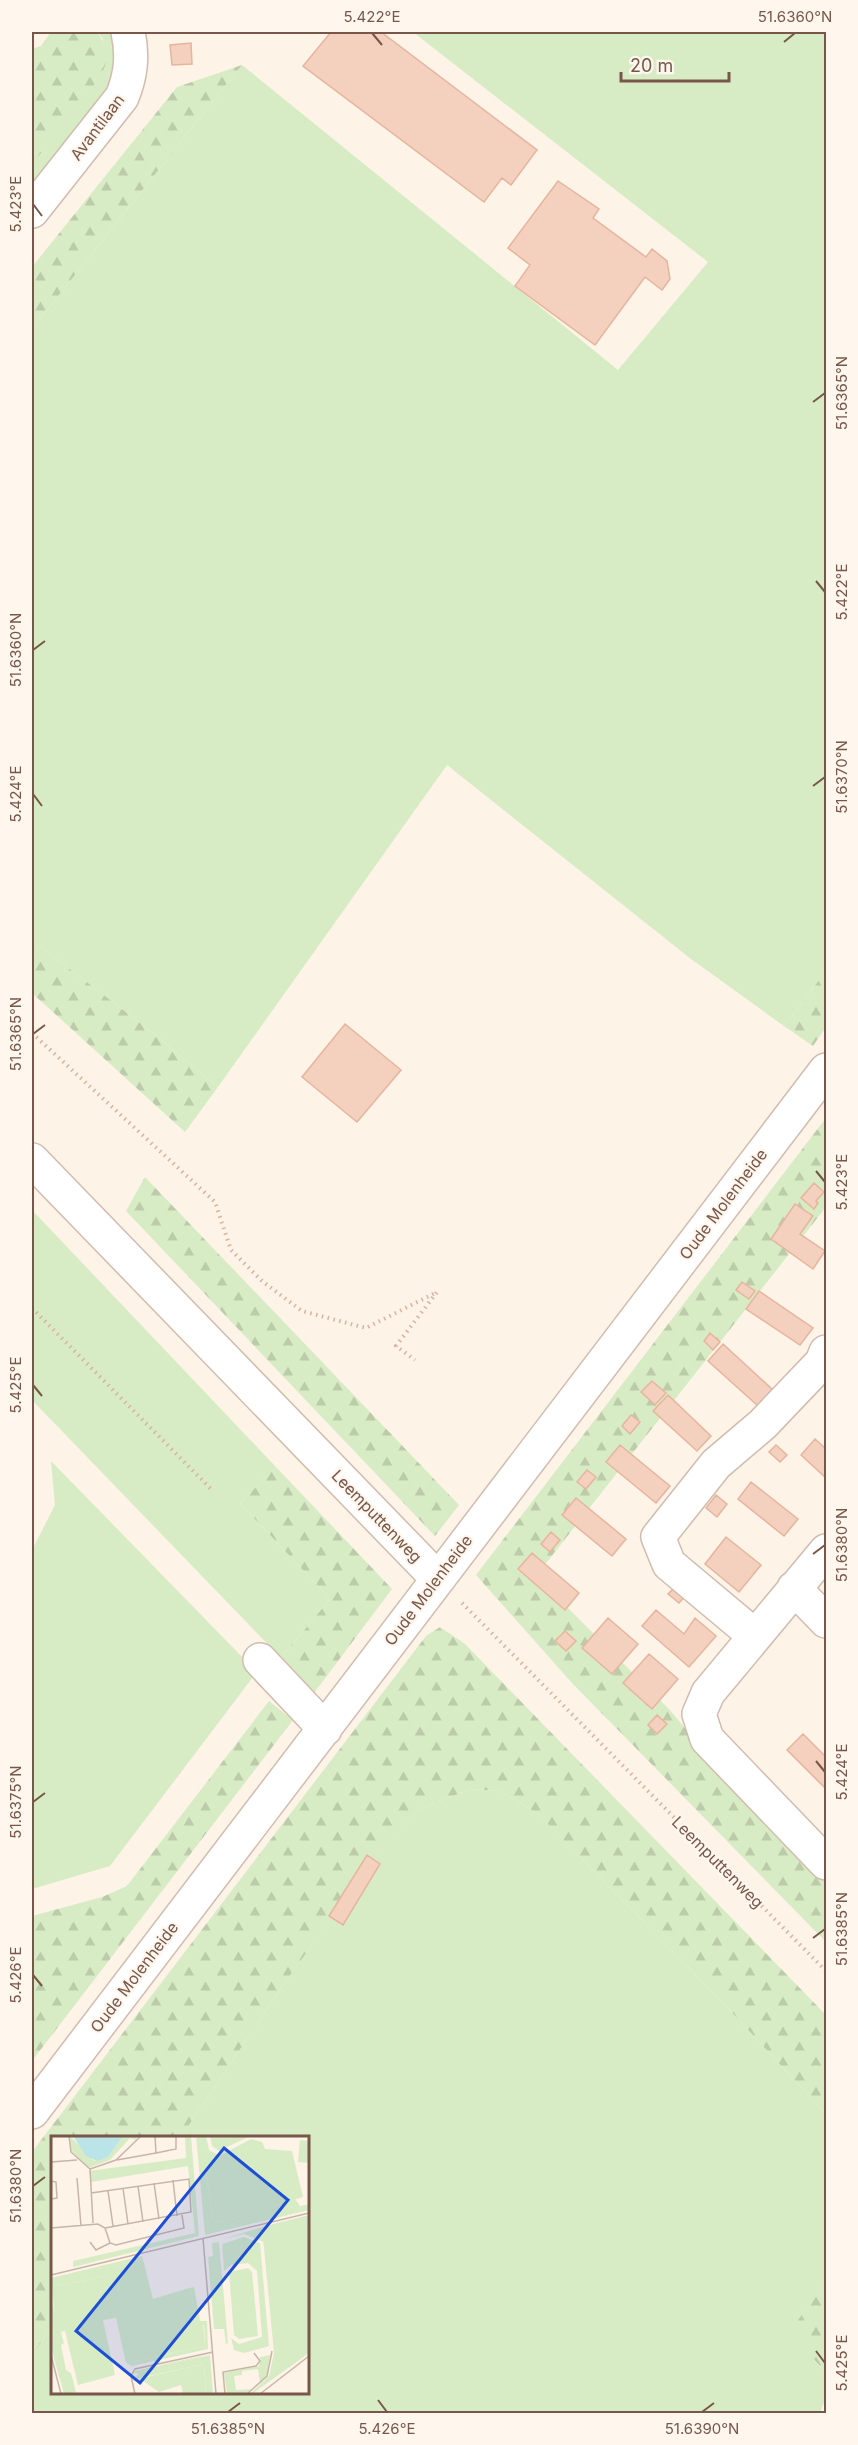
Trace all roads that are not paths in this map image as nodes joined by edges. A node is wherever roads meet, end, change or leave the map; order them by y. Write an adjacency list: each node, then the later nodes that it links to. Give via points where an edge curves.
1 (128, 32): 2 (street, Avantilaan, via 132,58 130,78 122,97)
2 (32, 211)
3 (826, 1070): 7 (street, Oude Molenheide)
4 (32, 1160): 7 (street, Leemputtenweg)
5 (826, 1352): 10 (street, via 822,1362 763,1424 716,1464 658,1538 669,1563)
6 (826, 1551): 8 (street)
7 (437, 1578): 12 (street, Oude Molenheide)
8 (794, 1588): 9 (street); 10 (street)
9 (826, 1622)
10 (755, 1636): 13 (street, via 708,1693 699,1714 707,1739)
11 (260, 1660): 12 (street)
12 (325, 1729): 14 (street, Oude Molenheide)
13 (826, 1863)
14 (32, 2112)

